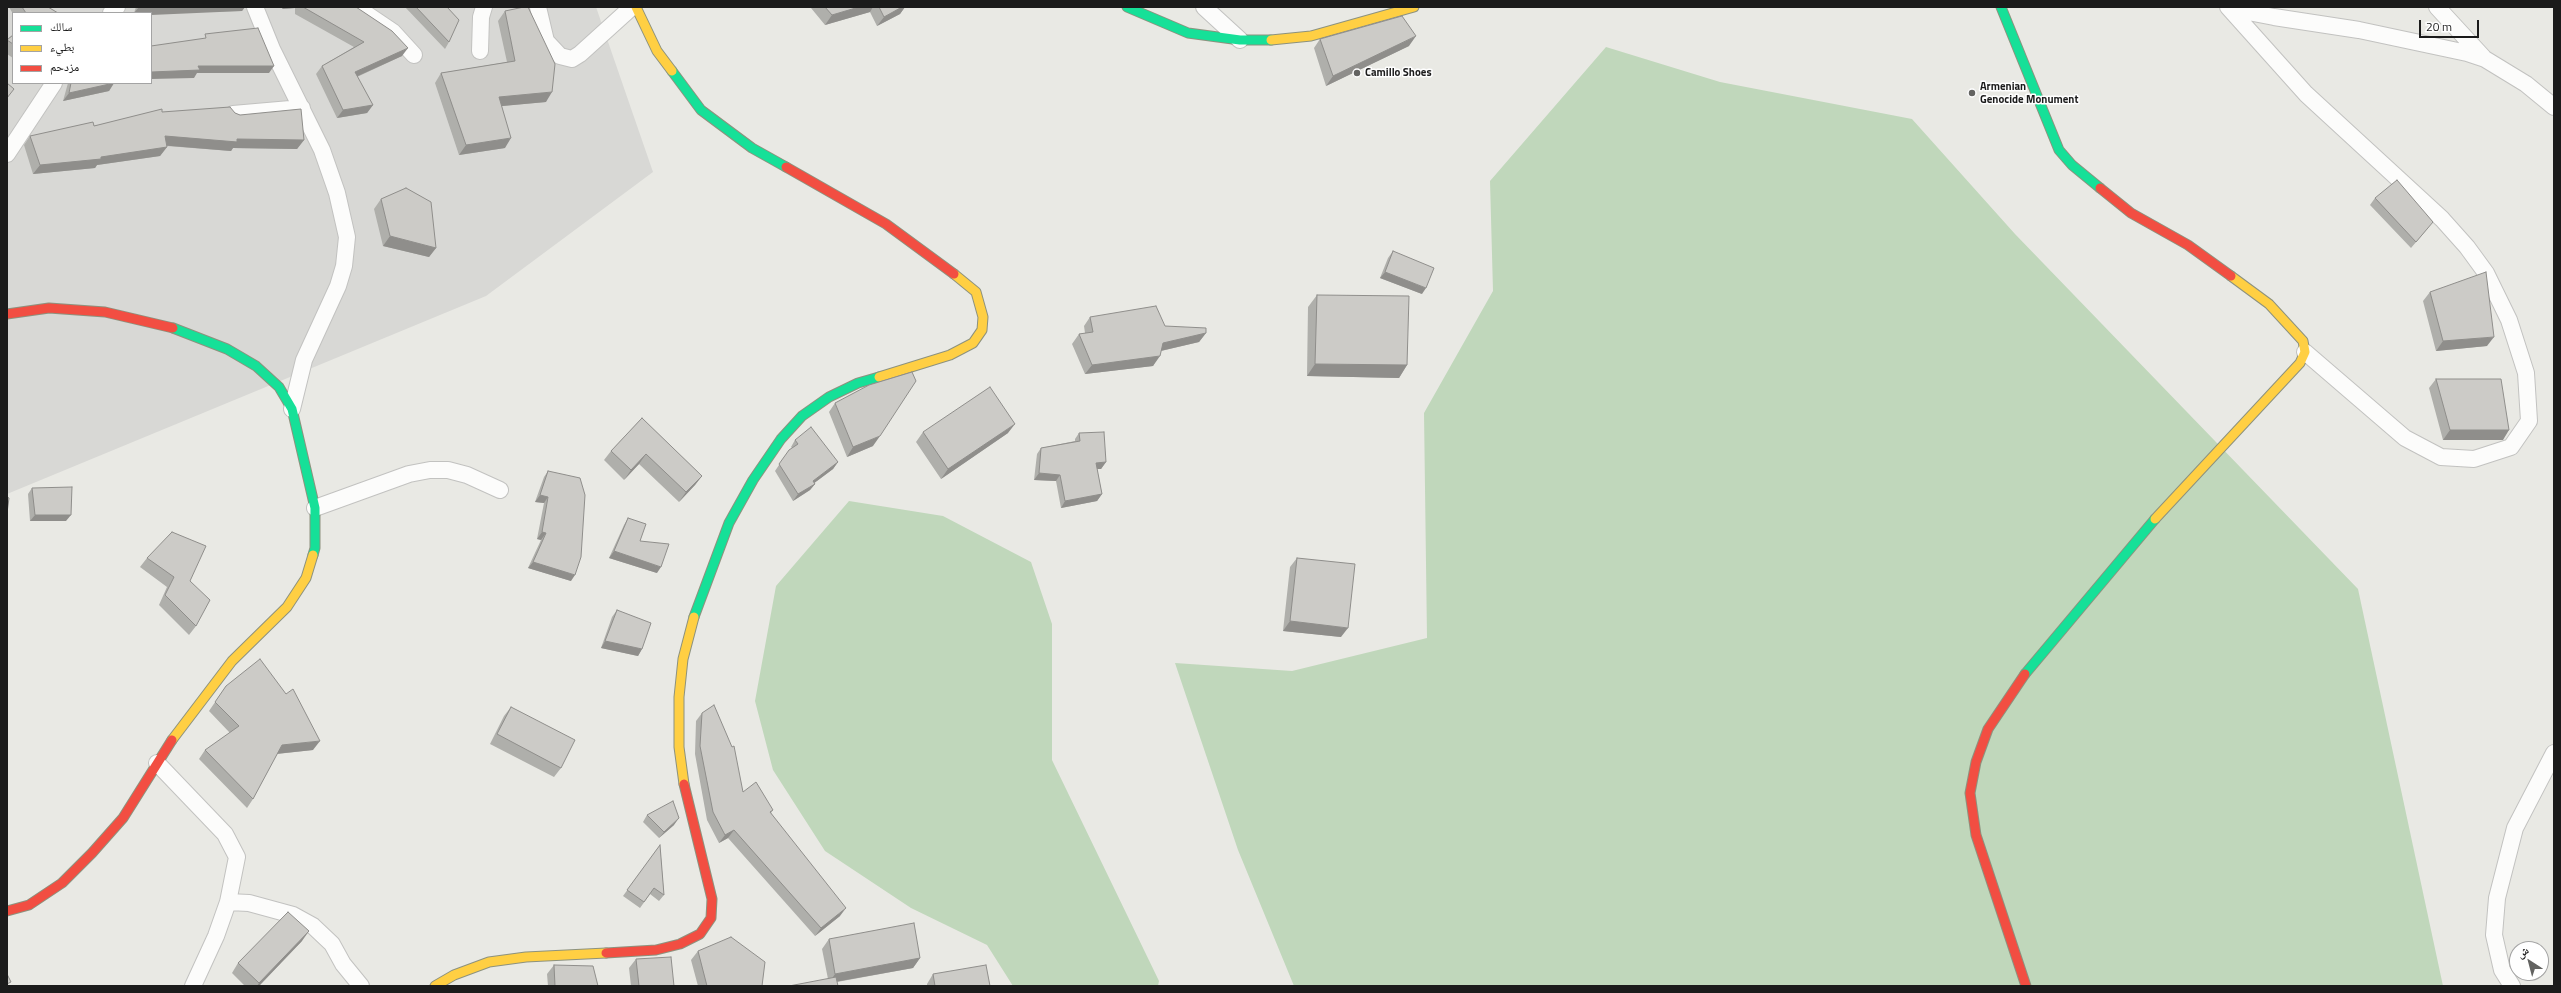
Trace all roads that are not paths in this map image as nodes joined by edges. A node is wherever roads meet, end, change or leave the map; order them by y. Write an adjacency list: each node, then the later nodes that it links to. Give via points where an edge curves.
1 (255, 7): 20 (street, via 272,49)
2 (356, 7): 16 (street, via 393,32)
3 (484, 7): 15 (street, via 481,17)
4 (538, 7): 5 (street, via 546,41 567,59 580,54)
5 (632, 7)
6 (636, 7): 34 (main road, via 657,51 701,110 723,129 752,148 886,224 951,271 976,292 983,317 982,330 972,343 950,355 858,383 829,397 802,416 781,439 753,480 729,523 692,622 683,659 679,697 679,747 683,779 712,899 711,918 700,934 680,944 656,950 526,957 489,962 454,975)
7 (1127, 7): 14 (main road, via 1188,32)
8 (1204, 7): 14 (street)
9 (1414, 7): 14 (main road, via 1311,36 1280,40)
10 (2001, 7): 24 (main road, via 2059,150 2072,165 2131,213 2188,245 2269,304 2303,341)
11 (2228, 7): 24 (street, via 2306,94 2468,246 2486,273 2509,320 2526,373 2529,422 2511,447 2474,459 2441,457 2405,438)
12 (2238, 7): 17 (street, via 2248,12 2274,17 2446,47)
13 (2437, 7): 17 (street)
14 (1240, 40)
15 (480, 51)
16 (414, 55)
17 (2485, 59): 19 (street, via 2526,84)
18 (53, 84): 22 (street)
19 (2554, 107)
20 (302, 108): 21 (street); 25 (street, via 337,193 347,237 344,266 338,286 304,360)
21 (233, 114)
22 (7, 154)
23 (7, 314): 25 (main road, via 49,308 81,308 173,328 227,349 256,366 279,387)
24 (2305, 352): 35 (main road, via 2300,363 2175,496 2059,630 2026,672 1988,729 1976,762 1970,793 1978,843)
25 (292, 409): 27 (main road)
26 (500, 490): 27 (street, via 467,475 448,470 430,470 409,474)
27 (315, 508): 29 (main road, via 315,548 306,578 287,607 232,661 213,684)
28 (2554, 754): 36 (street, via 2515,828 2497,898 2494,935 2502,970)
29 (157, 763): 30 (street, via 225,834 233,847 237,862); 31 (main road, via 123,818 62,883 29,905)
30 (228, 902): 32 (street); 33 (street, via 249,903 293,915 314,926 329,940 343,964)
31 (7, 911)
32 (193, 986)
33 (361, 986)
34 (435, 986)
35 (2026, 986)
36 (2512, 986)

